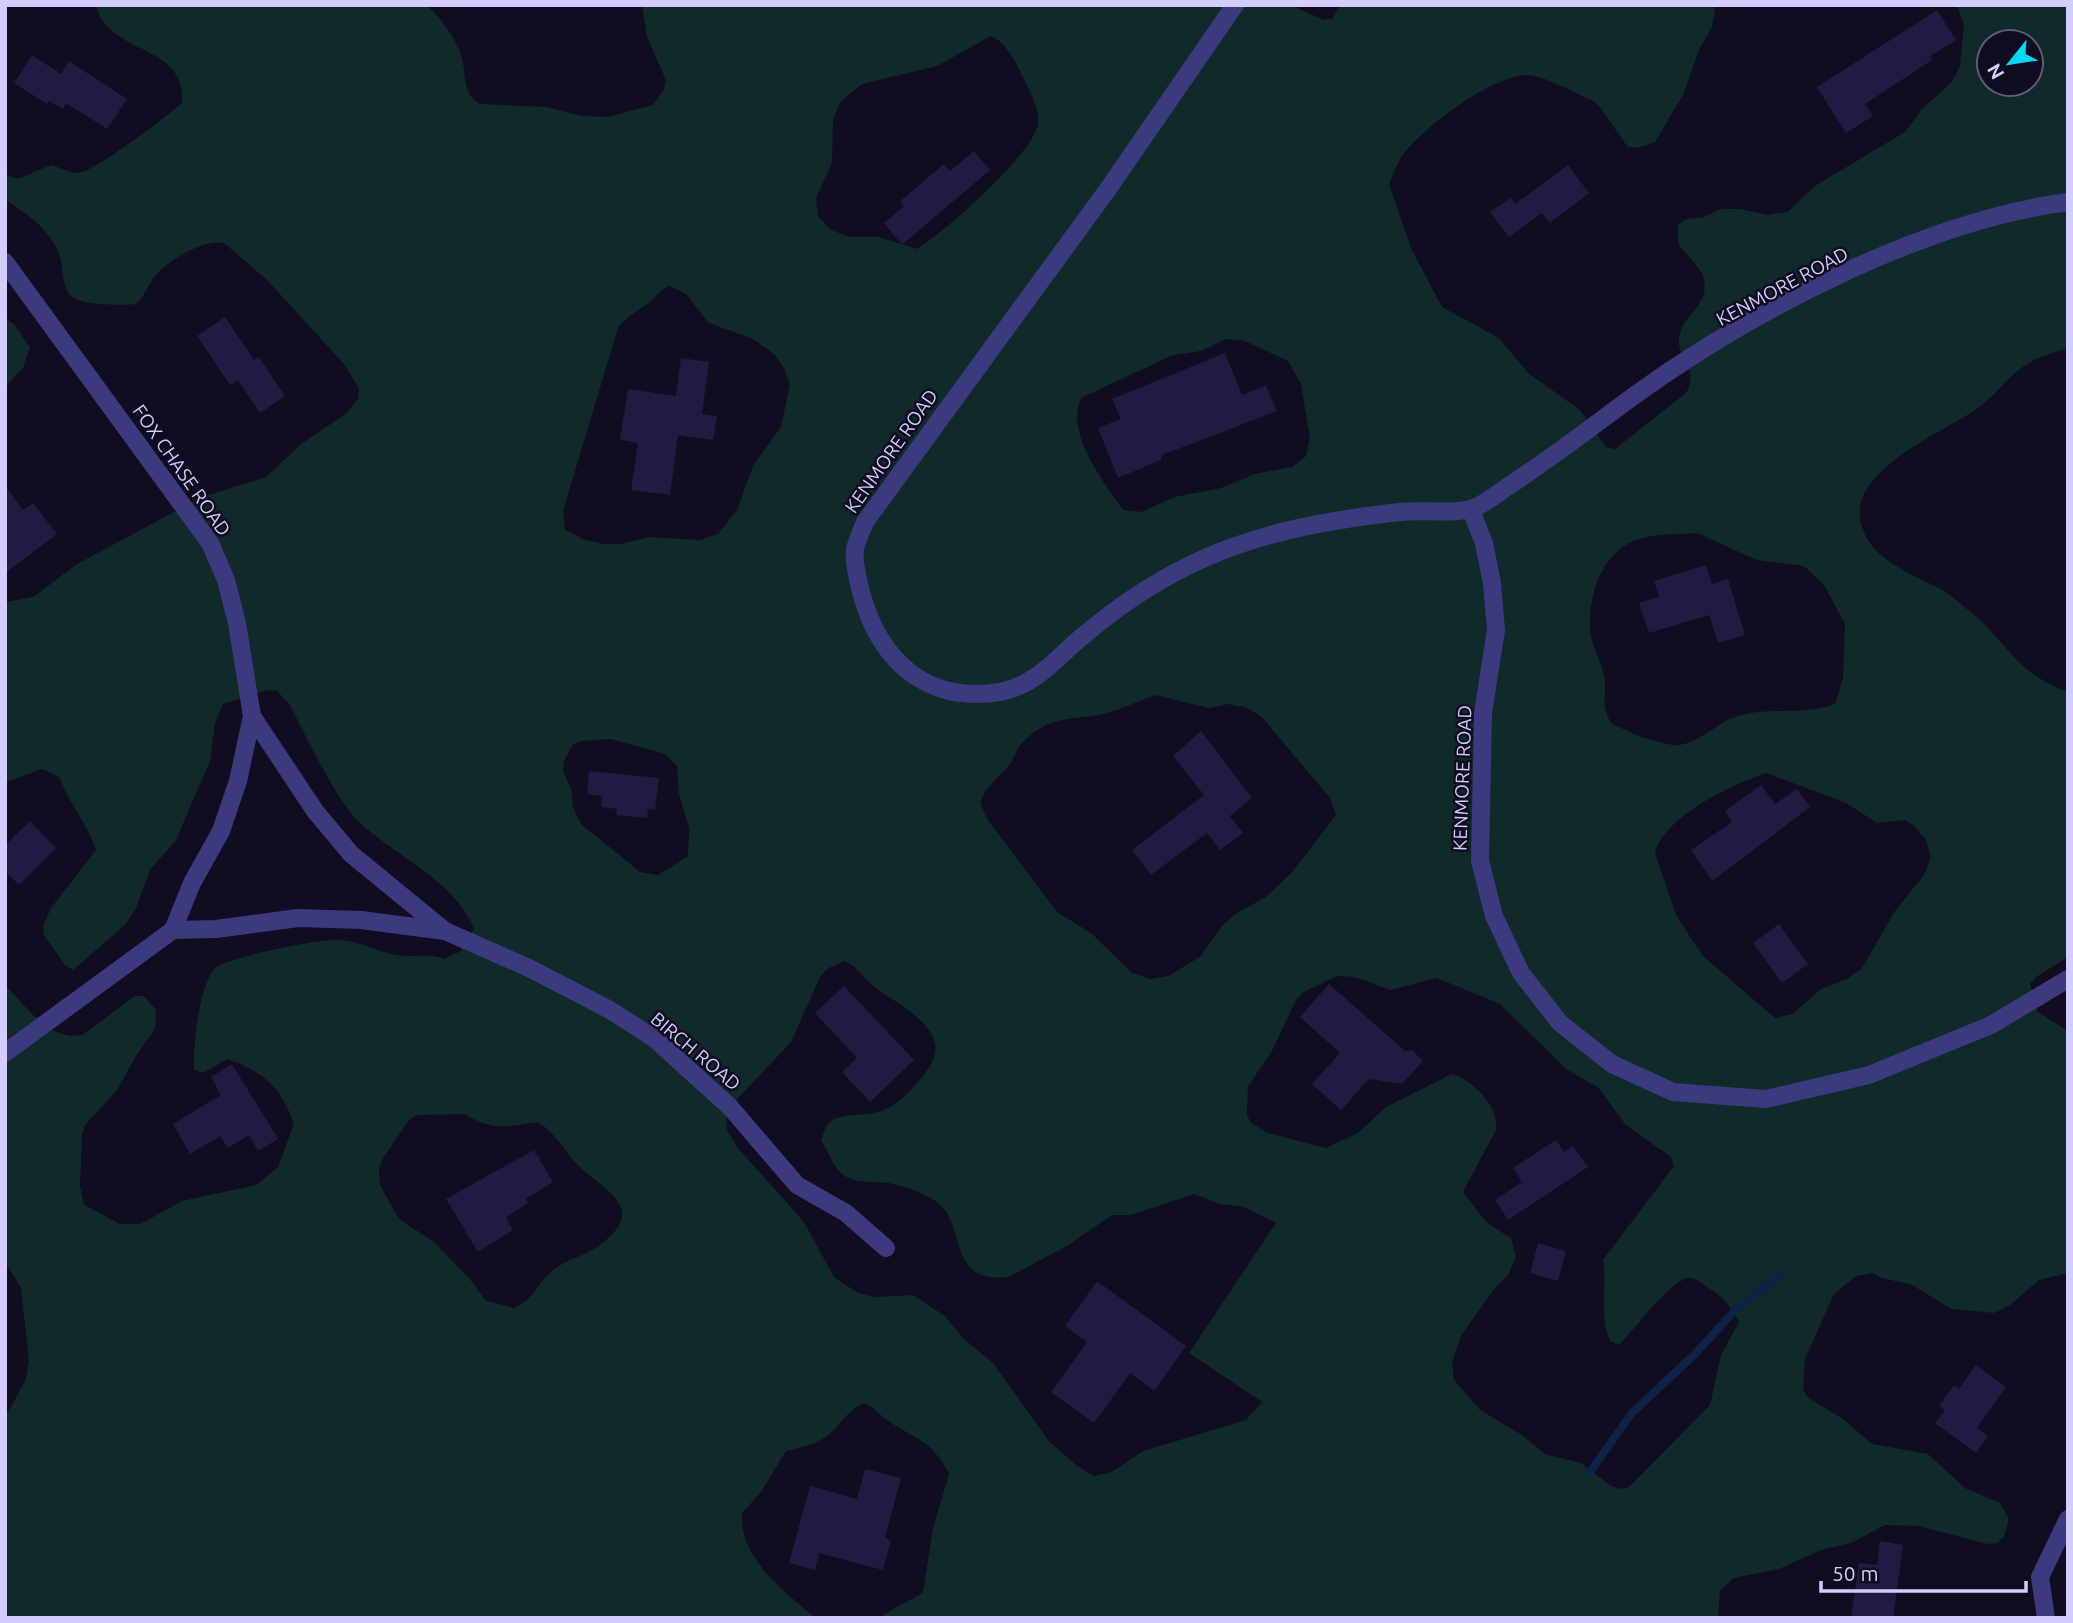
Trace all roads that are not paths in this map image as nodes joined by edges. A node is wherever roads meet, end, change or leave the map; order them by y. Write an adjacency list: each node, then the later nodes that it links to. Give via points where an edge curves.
1 (1235, 5): 4 (street, KENMORE ROAD, via 1108,189 865,522 854,551 870,624 884,648 907,671 937,686 968,693 1002,691 1038,677 1083,635 1138,595 1200,561 1310,524 1418,509)
2 (2068, 202): 4 (street, KENMORE ROAD, via 1974,222 1813,289 1639,393)
3 (5, 262): 5 (street, FOX CHASE ROAD, via 210,543 237,623)
4 (1471, 510): 8 (street, KENMORE ROAD, via 1493,583 1496,630 1483,713 1480,861 1494,916 1521,973 1560,1023 1612,1064 1673,1092 1766,1099 1869,1075 1991,1025)
5 (253, 716): 6 (street, FOX CHASE ROAD, via 221,831); 7 (street, BIRCH ROAD, via 315,811 351,854)
6 (173, 930): 7 (street, BIRCH ROAD, via 298,918 361,920); 9 (street)
7 (445, 931): 10 (street, BIRCH ROAD, via 552,980 655,1039 730,1107 797,1185 846,1213)
8 (2068, 979)
9 (5, 1053)
10 (886, 1248)
11 (2068, 1519): 12 (street, via 2040,1577)
12 (2046, 1618)

